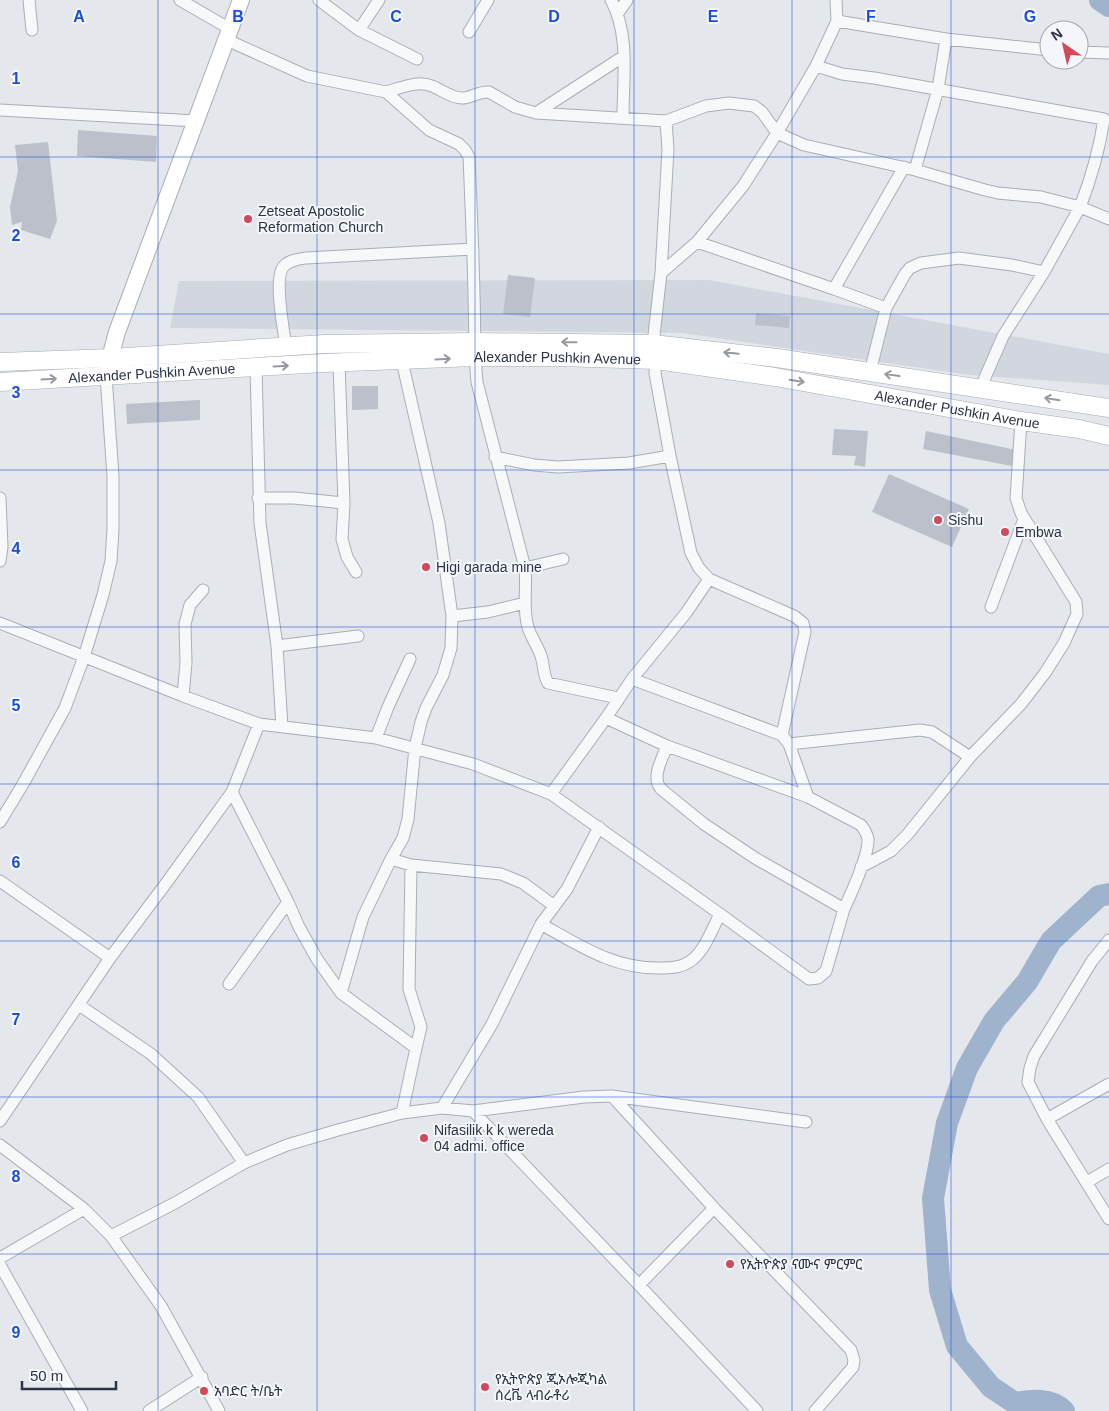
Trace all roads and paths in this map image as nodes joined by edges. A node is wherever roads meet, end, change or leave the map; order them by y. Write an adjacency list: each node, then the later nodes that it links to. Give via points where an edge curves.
1 (29, 0): 12 (street)
2 (180, 0): 15 (street)
3 (240, 0): 15 (street)
4 (319, 0): 13 (street)
5 (380, 0): 13 (street)
6 (488, 0): 14 (street)
7 (610, 0): 10 (street)
8 (627, 0): 10 (street)
9 (836, 0): 11 (street)
10 (618, 13): 20 (street)
11 (837, 21): 16 (street); 22 (street)
12 (32, 30)
13 (359, 30): 21 (street)
14 (469, 32)
15 (229, 35): 24 (street, via 307,76); 29 (street)
16 (946, 39): 17 (street); 23 (street)
17 (1039, 49)
18 (1089, 52): 19 (street)
19 (1109, 53)
20 (624, 56): 26 (street); 27 (street)
21 (417, 59)
22 (816, 66): 23 (street, via 842,74); 31 (street)
23 (938, 89): 28 (street); 32 (street)
24 (386, 92): 26 (street, via 421,84 462,98 488,92 515,107); 36 (street, via 429,130 459,144 469,157)
25 (0, 110): 29 (street)
26 (536, 113): 27 (street)
27 (623, 117): 30 (street)
28 (1106, 119): 33 (street, via 1100,149)
29 (196, 121): 45 (street, via 117,332)
30 (666, 121): 31 (street, via 706,106 729,103 754,106); 38 (street, via 668,150)
31 (777, 134): 32 (street, via 804,145); 35 (street, via 743,186)
32 (909, 169): 33 (street, via 998,193 1041,197); 39 (street)
33 (1080, 207): 34 (street); 37 (street)
34 (1109, 219)
35 (697, 242): 38 (street); 39 (street)
36 (473, 249): 42 (street, via 293,260 283,266 280,274 279,302); 43 (street)
37 (1044, 272): 40 (street, via 959,258 921,263 905,274); 53 (street, via 1003,336)
38 (662, 273): 44 (street)
39 (834, 289): 40 (street)
40 (886, 308): 50 (street)
41 (324, 344): 42 (main road, Alexander Pushkin Avenue); 43 (main road, Alexander Pushkin Avenue); 48 (main road)
42 (286, 347): 45 (main road, Alexander Pushkin Avenue)
43 (475, 350): 44 (main road, Alexander Pushkin Avenue, via 559,357); 46 (main road, Alexander Pushkin Avenue, one-way to 43); 58 (street, via 477,382)
44 (654, 352): 50 (main road, Alexander Pushkin Avenue, one-way to 44, via 778,358); 55 (main road, Alexander Pushkin Avenue, one-way to 55); 57 (street)
45 (111, 358): 47 (main road, Alexander Pushkin Avenue); 51 (street)
46 (402, 361): 48 (main road, Alexander Pushkin Avenue); 71 (street, via 439,523)
47 (0, 362)
48 (331, 363): 49 (main road, Alexander Pushkin Avenue, one-way to 48); 61 (street)
49 (256, 368): 51 (main road, Alexander Pushkin Avenue); 60 (street)
50 (870, 372): 53 (main road, Alexander Pushkin Avenue, one-way to 50)
51 (106, 376): 52 (main road, Alexander Pushkin Avenue, one-way to 51); 75 (street, via 113,476 111,561 104,595)
52 (0, 382)
53 (981, 387): 54 (main road, Alexander Pushkin Avenue, one-way to 53)
54 (1105, 407)
55 (1021, 421): 56 (main road, Alexander Pushkin Avenue); 62 (street, via 1016,498)
56 (1109, 436)
57 (670, 456): 58 (street, via 629,463 558,467); 67 (street, via 691,553)
58 (495, 457): 65 (street)
59 (0, 498): 64 (street)
60 (258, 498): 61 (street); 74 (street)
61 (344, 503): 66 (street, via 342,539)
62 (1024, 519): 70 (street); 87 (street, via 1076,602 1077,614 1045,673 1021,704)
63 (563, 559): 65 (street)
64 (0, 561)
65 (525, 568): 69 (street)
66 (356, 572)
67 (709, 579): 77 (street, via 686,613); 84 (street, via 794,616 803,623 805,632)
68 (203, 590): 78 (street, via 190,605 185,624)
69 (525, 603): 71 (street); 79 (street, via 526,622 548,682)
70 (990, 607)
71 (452, 616): 86 (street, via 451,648 443,675 426,708)
72 (0, 623): 75 (street)
73 (358, 636): 74 (street)
74 (277, 646): 82 (street)
75 (84, 656): 78 (street); 91 (street, via 65,708)
76 (410, 659): 83 (street)
77 (632, 679): 79 (street); 84 (street)
78 (184, 696): 81 (street)
79 (618, 698): 80 (street)
80 (606, 718): 85 (street); 89 (street)
81 (259, 724): 82 (street); 88 (street)
82 (282, 727): 83 (street)
83 (376, 738): 86 (street)
84 (786, 740): 87 (street, via 920,730 932,732); 90 (street)
85 (666, 746): 90 (street); 99 (street, via 656,777 661,789 704,824 748,853)
86 (415, 748): 89 (street, via 473,764); 93 (street, via 408,819 403,838)
87 (970, 757): 95 (street, via 896,845)
88 (232, 792): 97 (street); 103 (street)
89 (551, 794): 92 (street)
90 (808, 797): 95 (street, via 861,825 866,831 868,840)
91 (0, 822)
92 (599, 827): 98 (street, via 567,889); 100 (street)
93 (391, 859): 94 (street); 105 (street, via 363,917)
94 (411, 865): 98 (street, via 500,874 523,883); 107 (street, via 409,990 421,1027)
95 (862, 868): 99 (street)
96 (0, 881): 103 (street)
97 (288, 902): 104 (street); 105 (street, via 299,927)
98 (553, 906): 101 (street)
99 (844, 909): 100 (street, via 826,971 818,978 808,979)
100 (720, 914): 101 (street, via 701,950 689,962 672,968 648,969 620,964)
101 (541, 924): 110 (street, via 492,1024)
102 (1109, 940): 113 (street, via 1092,961 1034,1056 1028,1082)
103 (110, 958): 106 (street)
104 (229, 984)
105 (340, 993): 107 (street)
106 (79, 1005): 114 (street); 117 (street, via 151,1054 198,1097)
107 (416, 1048): 112 (street)
108 (1109, 1084): 113 (street)
109 (612, 1096): 111 (street, via 584,1096); 115 (street); 120 (street)
110 (442, 1108): 111 (street); 112 (street)
111 (473, 1111): 126 (street)
112 (402, 1113): 117 (street, via 287,1145)
113 (1047, 1118): 119 (street)
114 (0, 1121)
115 (806, 1122)
116 (0, 1145): 121 (street)
117 (244, 1163): 123 (street)
118 (1109, 1169): 119 (street)
119 (1087, 1182): 122 (street)
120 (714, 1208): 126 (street); 132 (street, via 851,1350 853,1367)
121 (84, 1209): 123 (street); 124 (street)
122 (1109, 1219)
123 (111, 1236): 127 (street, via 162,1306)
124 (0, 1258)
125 (0, 1265): 128 (street)
126 (639, 1285): 131 (street)
127 (202, 1377): 129 (street); 130 (street)
128 (82, 1411)
129 (149, 1411)
130 (219, 1411)
131 (757, 1411)
132 (815, 1411)

